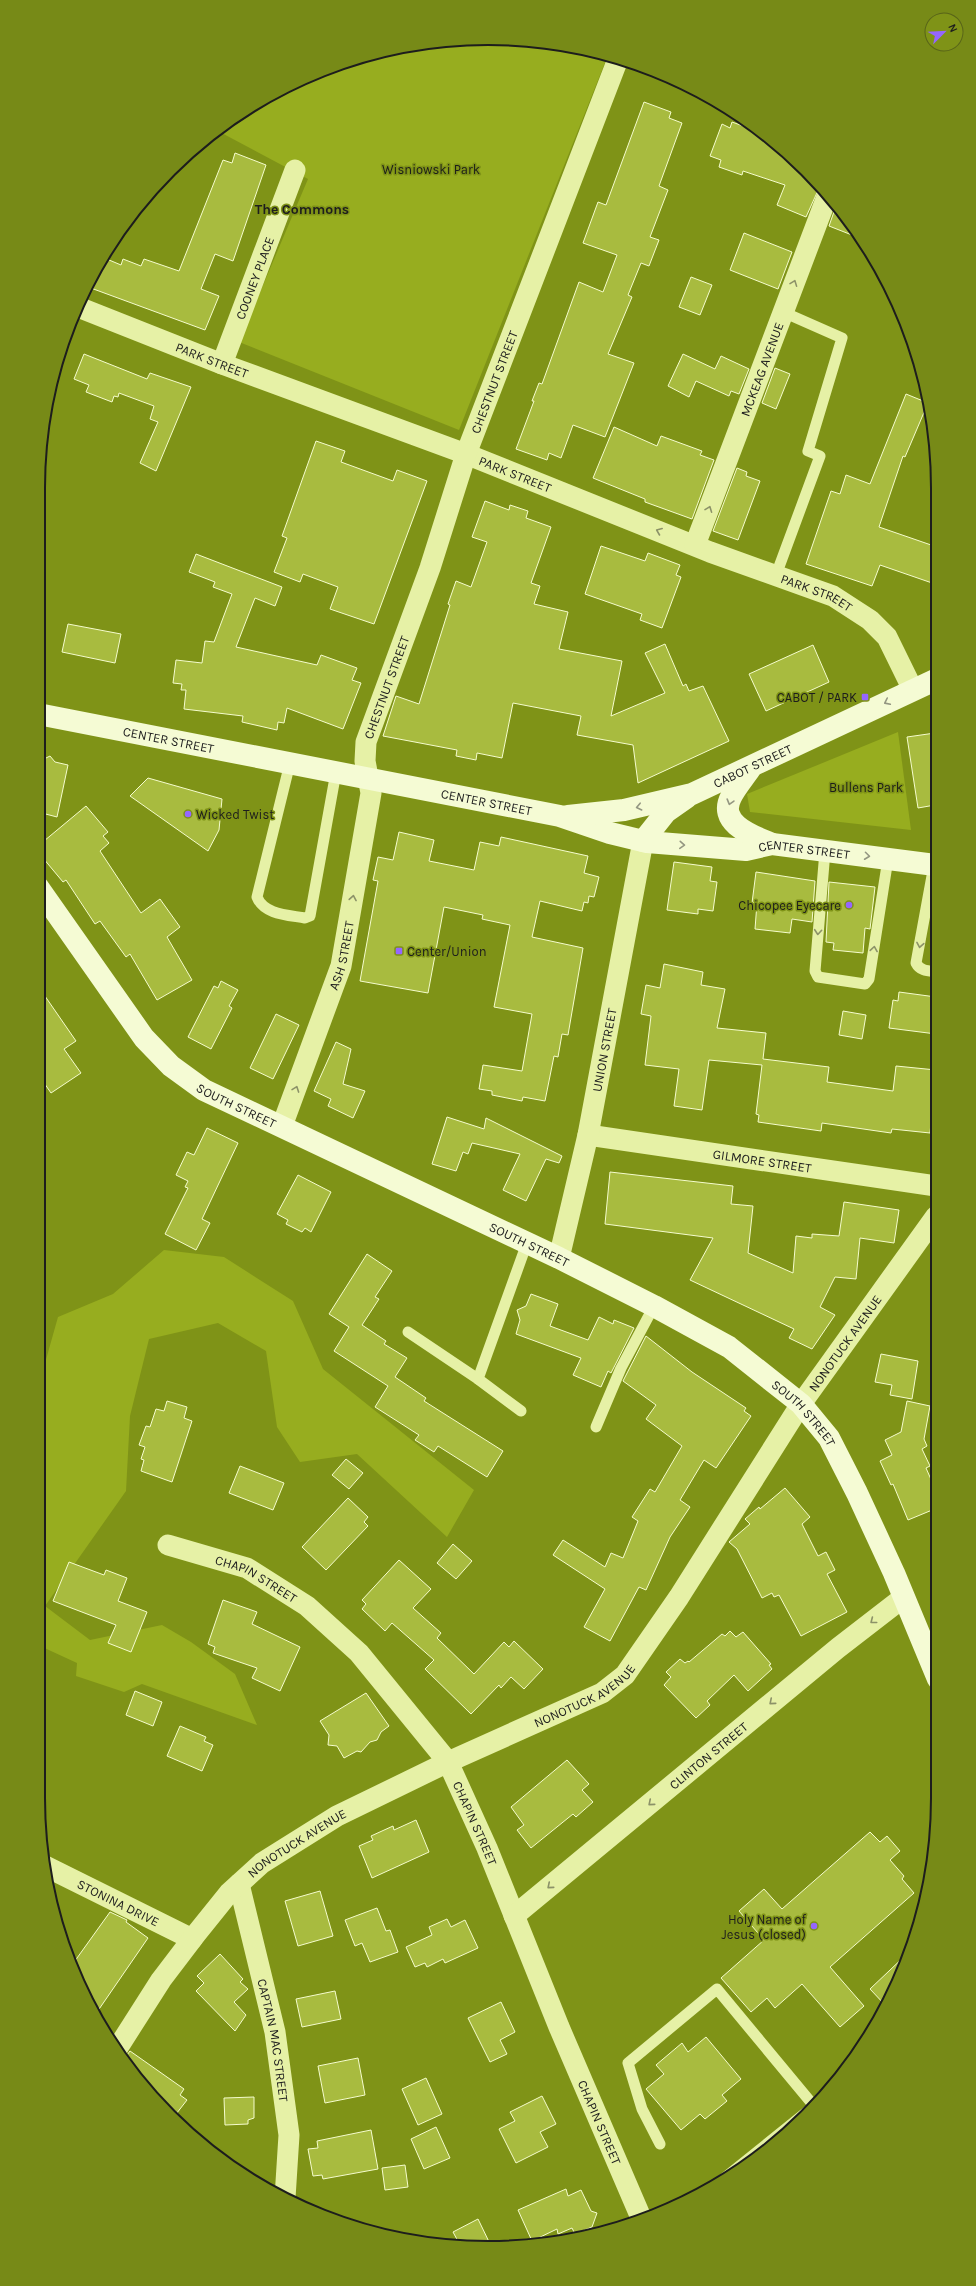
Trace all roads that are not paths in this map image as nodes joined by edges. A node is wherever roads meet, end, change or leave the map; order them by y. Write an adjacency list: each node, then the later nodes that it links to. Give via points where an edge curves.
1 (616, 64): 7 (street, CHESTNUT STREET)
2 (295, 170): 6 (street, COONEY PLACE)
3 (825, 201): 5 (street, MCKEAG AVENUE, one-way to 3)
4 (83, 309): 6 (street, PARK STREET)
5 (783, 312): 8 (street, MCKEAG AVENUE, one-way to 5); 9 (lane, via 842,338 808,451 820,456)
6 (222, 364): 7 (street, PARK STREET)
7 (466, 454): 8 (street, PARK STREET, one-way to 7); 16 (street, CHESTNUT STREET, via 430,568 366,742 365,761)
8 (695, 546): 9 (street, PARK STREET)
9 (776, 575): 11 (street, PARK STREET, via 833,596 870,620 887,637)
10 (931, 682): 11 (main road, CABOT STREET)
11 (913, 690): 14 (main road, CABOT STREET, one-way to 14)
12 (45, 715): 13 (main road, CENTER STREET)
13 (290, 763): 15 (main road, CENTER STREET); 15 (lane, via 257,897 259,903 268,910 305,918 310,916)
14 (750, 769): 17 (main road, CABOT STREET); 20 (main road, one-way to 20, via 730,798 728,807 736,826)
15 (336, 772): 16 (main road, CENTER STREET)
16 (368, 778): 18 (main road, CENTER STREET); 27 (street, ASH STREET, one-way to 16, via 341,966 365,839 371,793)
17 (692, 794): 18 (main road, CABOT STREET, one-way to 18, via 624,810); 19 (main road, via 666,812)
18 (560, 816): 19 (main road, CENTER STREET, via 610,833)
19 (644, 841): 20 (main road, CENTER STREET, one-way to 20, via 746,850); 28 (street, UNION STREET)
20 (772, 844): 21 (main road, CENTER STREET)
21 (825, 851): 22 (main road, CENTER STREET, one-way to 22); 22 (lane, one-way to 22, via 815,971 818,977 865,984 869,979)
22 (888, 859): 23 (main road, CENTER STREET)
23 (931, 864)
24 (931, 886): 26 (lane, one-way to 26, via 916,963 918,967)
25 (45, 897): 27 (main road, SOUTH STREET, via 144,1038 171,1066 204,1090)
26 (931, 971)
27 (282, 1126): 31 (main road, SOUTH STREET)
28 (588, 1135): 29 (street, GILMORE STREET); 32 (street, UNION STREET)
29 (931, 1185)
30 (931, 1223): 36 (street, NONOTUCK AVENUE)
31 (527, 1243): 32 (main road, SOUTH STREET); 35 (lane)
32 (559, 1258): 33 (main road, SOUTH STREET)
33 (654, 1306): 36 (main road, SOUTH STREET, via 729,1347); 38 (lane, via 622,1368)
34 (408, 1332): 35 (lane)
35 (478, 1379): 37 (lane)
36 (801, 1404): 40 (main road, SOUTH STREET, via 829,1438); 42 (street, NONOTUCK AVENUE, via 679,1597 624,1676 602,1693)
37 (521, 1411)
38 (596, 1427)
39 (168, 1545): 42 (street, CHAPIN STREET, via 247,1568 307,1606 359,1653)
40 (904, 1597): 41 (main road, SOUTH STREET); 45 (street, CLINTON STREET, one-way to 45, via 838,1648)
41 (931, 1662)
42 (448, 1762): 44 (street, NONOTUCK AVENUE, via 337,1816 262,1863); 45 (street, CHAPIN STREET)
43 (51, 1869): 46 (street, STONINA DRIVE)
44 (238, 1884): 46 (street, NONOTUCK AVENUE); 50 (street, CAPTAIN MAC STREET, via 275,2032 289,2135)
45 (514, 1916): 51 (street, CHAPIN STREET)
46 (192, 1939): 47 (street, NONOTUCK AVENUE, via 161,1980)
47 (120, 2044)
48 (810, 2101): 49 (lane, via 717,1989 628,2063 642,2109)
49 (660, 2144)
50 (285, 2192)
51 (639, 2214)

